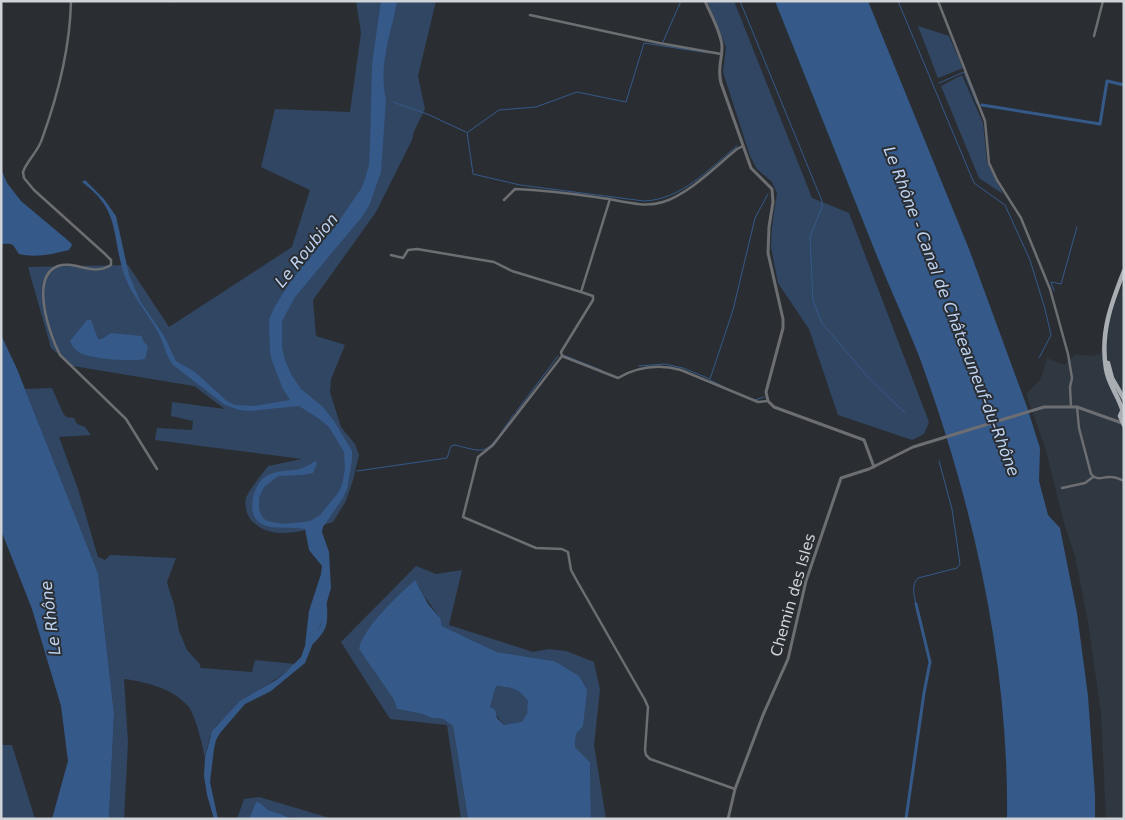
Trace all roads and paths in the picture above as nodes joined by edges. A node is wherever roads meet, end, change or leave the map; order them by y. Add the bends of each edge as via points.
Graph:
1 (71, 1) edge
2 (705, 1) edge
3 (938, 1) edge
4 (1103, 1) edge
5 (530, 15) dead end
6 (1094, 36) dead end
7 (721, 54) junction
8 (743, 146) junction
9 (610, 199) junction
10 (504, 200) dead end
11 (392, 255) dead end
12 (1124, 271) edge
13 (580, 292) junction
14 (1104, 344) junction
15 (561, 355) junction
16 (1124, 399) edge
17 (768, 401) junction
18 (1071, 406) junction
19 (1077, 406) junction
20 (1123, 408) edge
21 (1120, 415) junction
22 (1107, 418) junction
23 (1123, 424) edge
24 (874, 467) junction
25 (157, 469) dead end
26 (1093, 477) junction
27 (1124, 481) edge
28 (1062, 488) dead end
29 (735, 789) junction
30 (728, 819) edge

1 - 25 street via 62,77 42,139 22,172 34,190 111,260 111,265 105,269 57,267 48,276 42,294 53,342 60,355 126,419
2 - 7 street via 721,40
3 - 18 street via 985,121 990,163 1021,218 1050,289 1068,354 1072,378
4 - 6 street
5 - 7 street
7 - 8 street via 719,76
8 - 9 street via 695,183 662,202 641,204
8 - 17 street via 751,168 769,184 773,194 768,253 783,328 766,385
9 - 10 street via 515,190
9 - 13 street
11 - 13 street via 403,258 408,250 417,249 494,262 512,271
12 - 14 main road via 1108,315
13 - 15 street via 591,294 594,300
14 - 16 main road via 1112,378
14 - 20 main road via 1106,370
15 - 17 street via 618,378 644,368 671,367 758,402
15 - 29 street via 493,445 478,457 463,518 536,548 568,552 571,570 648,707 646,755
17 - 24 street via 774,407 858,436 864,440
18 - 19 street, Chemin des Isles
18 - 24 street, Chemin des Isles via 1044,407 914,447
19 - 22 street
19 - 26 street via 1079,428
20 - 21 main road
21 - 22 street
21 - 23 main road
22 - 23 street
24 - 29 street, Chemin des Isles via 846,475 837,486 806,581 788,659
26 - 27 street
26 - 28 street via 1085,483
29 - 30 street, Chemin des Isles

